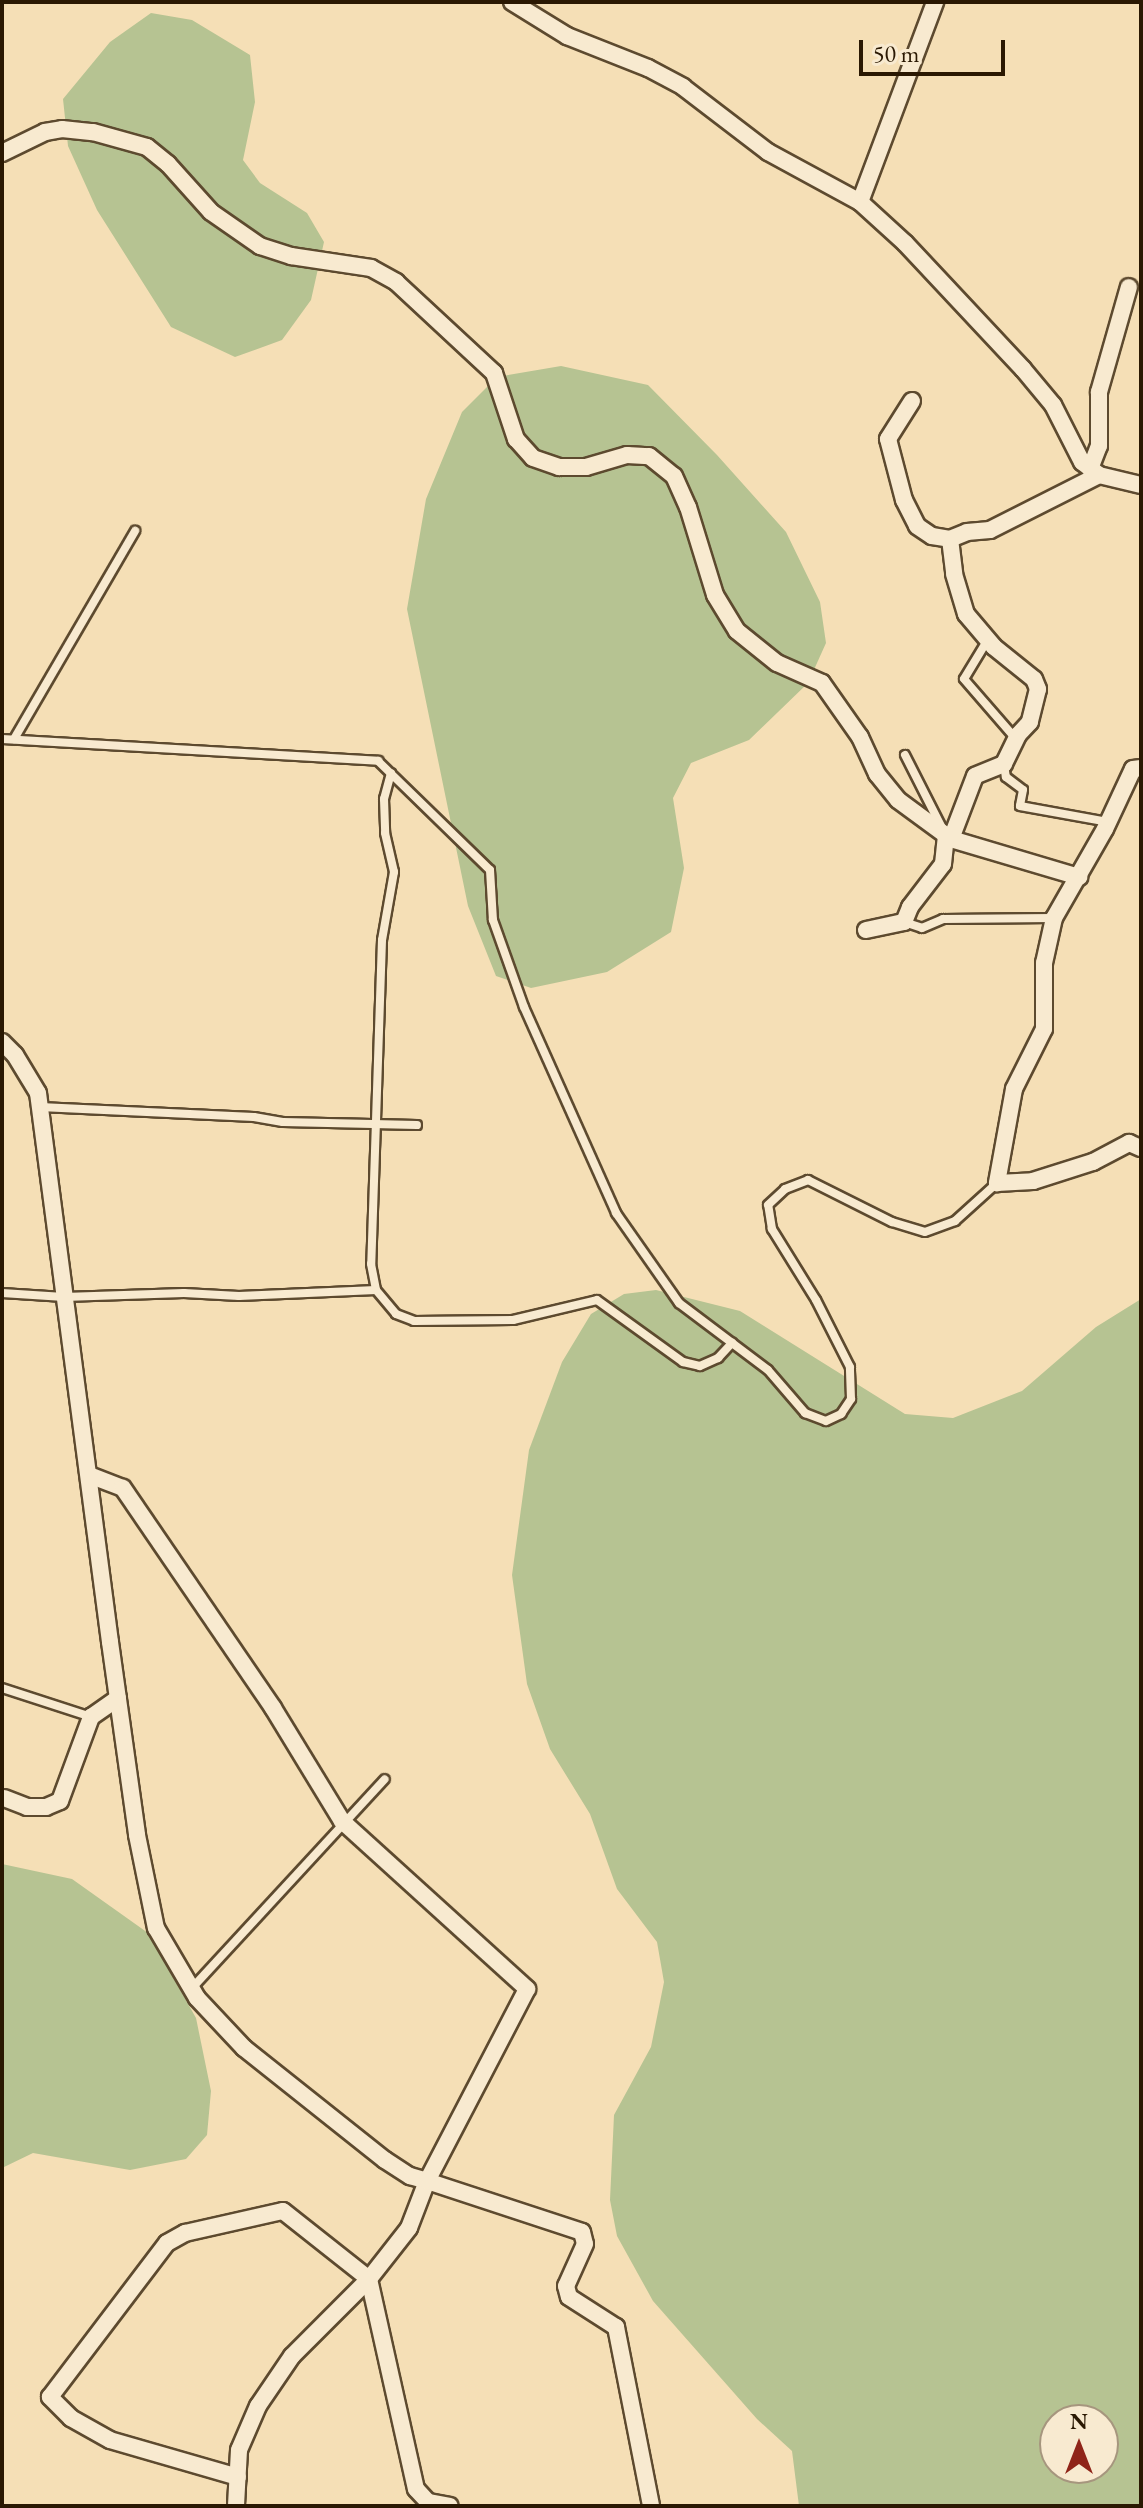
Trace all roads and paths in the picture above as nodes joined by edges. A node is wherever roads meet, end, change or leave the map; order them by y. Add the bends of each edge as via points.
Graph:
1 (512, 2) edge
2 (935, 2) edge
3 (2, 153) edge
4 (860, 202) junction
5 (1129, 287) dead end
6 (912, 401) dead end
7 (1094, 472) junction
8 (1141, 485) edge
9 (135, 531) dead end
10 (950, 539) junction
11 (988, 640) junction
12 (2, 739) edge
13 (14, 739) junction
14 (1016, 739) junction
15 (905, 755) dead end
16 (1004, 764) junction
17 (1141, 768) edge
18 (391, 773) junction
19 (1108, 822) junction
20 (949, 838) junction
21 (1079, 877) junction
22 (1054, 918) junction
23 (904, 922) junction
24 (866, 930) dead end
25 (2, 1042) edge
26 (39, 1107) junction
27 (376, 1122) junction
28 (417, 1125) dead end
29 (1137, 1142) edge
30 (997, 1183) junction
31 (376, 1290) junction
32 (2, 1293) edge
33 (64, 1297) junction
34 (732, 1343) junction
35 (89, 1475) junction
36 (2, 1688) edge
37 (118, 1698) junction
38 (91, 1717) junction
39 (385, 1779) dead end
40 (4, 1798) edge
41 (342, 1821) junction
42 (191, 1988) junction
43 (427, 2181) junction
44 (369, 2279) junction
45 (238, 2477) junction
46 (236, 2506) edge
47 (450, 2506) edge
48 (651, 2506) edge

1 - 4 street via 567,36 683,87 768,152
2 - 4 street
3 - 20 street via 62,129 147,147 211,212 260,246 371,268 396,282 494,373 516,439 533,458 559,467 586,467 627,455 649,456 674,476 715,595 737,631 777,663 822,683 891,791
4 - 7 street via 1023,369 1053,405 1082,462
5 - 7 street via 1099,392
6 - 10 street via 888,439 904,500 917,526
7 - 8 street
7 - 10 street via 990,530
9 - 13 lane
10 - 11 street via 966,614
11 - 14 lane via 964,679
11 - 14 street via 1034,679 1038,689 1030,722
12 - 13 lane
13 - 18 lane via 378,761
14 - 16 street
15 - 20 lane
16 - 19 lane via 1006,777 1023,790 1020,806
16 - 20 street via 975,776
17 - 19 street via 1133,769
18 - 27 lane via 384,799 385,833 394,872 382,940
18 - 34 lane via 490,870 493,920 524,1007 616,1213 679,1303
19 - 21 street
20 - 21 street
20 - 23 street via 943,864
21 - 22 street
22 - 23 lane via 943,919 922,928
22 - 30 street via 1044,963 1044,1029 1014,1089
23 - 24 street
25 - 26 street via 38,1093
26 - 27 lane via 283,1122
26 - 33 street
27 - 28 lane
27 - 31 lane via 371,1264
29 - 30 street via 1033,1181
30 - 34 lane via 955,1221 925,1232 892,1222 808,1180 785,1189 768,1205 772,1229 850,1367 851,1399 841,1414 826,1421 805,1413 768,1370
31 - 33 lane
31 - 34 lane via 396,1314 414,1321 513,1320 597,1300 683,1362 700,1366 718,1358
32 - 33 lane
33 - 35 street
35 - 37 street
35 - 41 street via 123,1488 273,1708
36 - 38 lane
37 - 38 street
37 - 42 street via 156,1928
38 - 40 street via 60,1801 27,1807
39 - 41 lane
41 - 42 lane
41 - 43 street via 527,1989
42 - 43 street via 244,2048 385,2160
43 - 44 street via 409,2228
43 - 48 street via 582,2232 585,2244 566,2286 569,2297 616,2327
44 - 45 street via 292,2356 258,2406 239,2450
44 - 45 street via 283,2211 185,2233 167,2243 50,2397 71,2418 110,2440
44 - 47 street via 416,2489 428,2502
45 - 46 street

